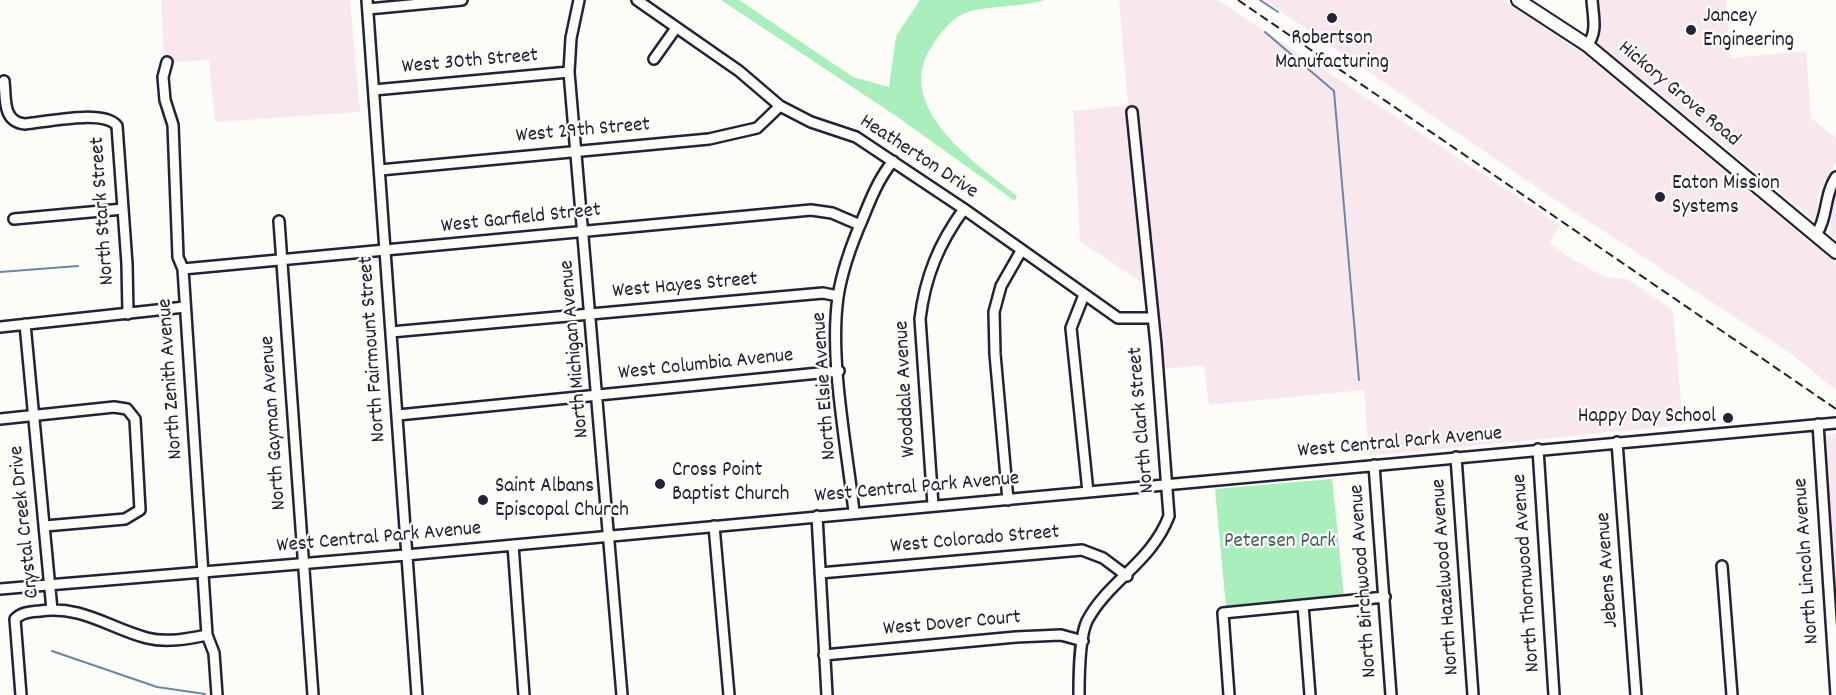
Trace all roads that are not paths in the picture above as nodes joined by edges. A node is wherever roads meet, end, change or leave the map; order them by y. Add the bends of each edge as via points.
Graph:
1 (462, 0) edge
2 (579, 0) edge
3 (637, 0) edge
4 (1518, 0) edge
5 (1592, 0) edge
6 (368, 4) edge
7 (676, 28) junction
8 (1587, 45) junction
9 (654, 60) dead end
10 (167, 62) dead end
11 (569, 72) junction
12 (4, 81) dead end
13 (374, 90) junction
14 (780, 106) junction
15 (1132, 112) dead end
16 (576, 151) junction
17 (892, 161) junction
18 (380, 170) junction
19 (1836, 177) edge
20 (964, 208) junction
21 (123, 209) junction
22 (14, 219) dead end
23 (279, 221) dead end
24 (860, 225) junction
25 (583, 231) junction
26 (1816, 235) junction
27 (1021, 250) junction
28 (386, 251) junction
29 (1836, 252) edge
30 (282, 261) junction
31 (183, 269) junction
32 (1084, 295) junction
33 (838, 296) junction
34 (185, 307) junction
35 (591, 313) junction
36 (128, 314) junction
37 (1151, 318) junction
38 (24, 324) junction
39 (0, 327) edge
40 (390, 332) junction
41 (838, 372) junction
42 (598, 395) junction
43 (398, 415) junction
44 (34, 416) junction
45 (0, 419) edge
46 (1836, 423) edge
47 (1818, 424) junction
48 (1617, 442) junction
49 (1538, 449) junction
50 (1456, 457) junction
51 (1374, 465) junction
52 (1168, 484) junction
53 (1088, 492) junction
54 (1008, 500) junction
55 (933, 505) junction
56 (854, 512) junction
57 (817, 516) junction
58 (45, 526) junction
59 (714, 526) junction
60 (610, 536) junction
61 (513, 545) junction
62 (406, 555) junction
63 (303, 564) junction
64 (1722, 566) dead end
65 (203, 572) junction
66 (820, 573) junction
67 (1127, 576) junction
68 (51, 585) junction
69 (0, 589) edge
70 (1385, 597) junction
71 (1304, 605) junction
72 (52, 610) junction
73 (207, 635) junction
74 (1083, 641) junction
75 (824, 655) junction
76 (21, 695) edge
77 (217, 695) edge
78 (312, 695) edge
79 (417, 695) edge
80 (524, 695) edge
81 (622, 695) edge
82 (729, 695) edge
83 (827, 695) edge
84 (1079, 695) edge
85 (1229, 695) edge
86 (1310, 695) edge
87 (1392, 695) edge
88 (1473, 695) edge
89 (1554, 695) edge
90 (1636, 695) edge
91 (1732, 695) edge
92 (1836, 695) edge

1 - 6 street
2 - 11 street, North Michigan Avenue
3 - 7 street, Heatherton Drive
4 - 8 main road, Hickory Grove Road
5 - 8 street via 1594,32
6 - 13 street, North Fairmount Street
7 - 9 street
7 - 14 street, Heatherton Drive via 740,71
8 - 26 main road, Hickory Grove Road
10 - 31 street, North Zenith Avenue via 163,77 173,125 178,256
11 - 13 street, West 30th Street
11 - 16 street, North Michigan Avenue
12 - 21 street, North Stark Street via 10,118 25,124 100,117 112,120 117,126
13 - 18 street, North Fairmount Street
14 - 16 street, West 29th Street via 757,128 738,134
14 - 17 street, Heatherton Drive via 811,122 856,137
15 - 37 street, North Clark Street
16 - 18 street, West 29th Street
16 - 25 street, North Michigan Avenue
17 - 20 street, Heatherton Drive
17 - 24 street, North Elsie Avenue
18 - 28 street, North Fairmount Street
19 - 26 street via 1828,188 1823,225
20 - 27 street, Heatherton Drive
20 - 55 street, Wooddale Avenue via 931,264 920,319
21 - 22 street
21 - 36 street, North Stark Street
23 - 30 street, North Gayman Avenue
24 - 25 street, West Garfield Street via 811,210
24 - 33 street, North Elsie Avenue
25 - 28 street, West Garfield Street
25 - 35 street, North Michigan Avenue
26 - 29 main road, Hickory Grove Road
27 - 32 street, Heatherton Drive
27 - 54 street via 1001,286 994,312
28 - 30 street, West Garfield Street
28 - 40 street, North Fairmount Street
30 - 31 street, West Garfield Street
30 - 63 street, North Gayman Avenue
31 - 34 street, North Zenith Avenue
32 - 37 street, Heatherton Drive via 1118,318
32 - 53 street via 1071,328
33 - 35 street, West Hayes Street via 824,293
33 - 41 street, North Elsie Avenue
34 - 36 street
34 - 65 street, North Zenith Avenue
35 - 40 street, West Hayes Street
35 - 42 street, North Michigan Avenue
36 - 38 street
37 - 52 street, North Clark Street
38 - 39 street
38 - 44 street, Crystal Creek Drive
40 - 43 street, North Fairmount Street
41 - 42 street, West Columbia Avenue
41 - 56 street, North Elsie Avenue
42 - 43 street, West Columbia Avenue
42 - 60 street, North Michigan Avenue
43 - 62 street, North Fairmount Street
44 - 45 street
44 - 58 street, Crystal Creek Drive
44 - 58 street via 122,408 135,419 142,507 137,513 126,519
46 - 47 street, West Central Park Avenue
47 - 48 street, West Central Park Avenue
47 - 92 street, North Lincoln Avenue
48 - 49 street, West Central Park Avenue
48 - 90 street, Jebens Avenue
49 - 50 street, West Central Park Avenue
49 - 89 street, North Thornwood Avenue
50 - 51 street, West Central Park Avenue
50 - 88 street, North Hazelwood Avenue
51 - 52 street, West Central Park Avenue
51 - 70 street, North Birchwood Avenue
52 - 53 street, West Central Park Avenue
52 - 67 street, North Clark Street via 1169,516 1161,536
53 - 54 street, West Central Park Avenue
54 - 55 street, West Central Park Avenue
55 - 56 street, West Central Park Avenue
56 - 57 street, West Central Park Avenue
57 - 59 street, West Central Park Avenue
57 - 66 street
58 - 68 street, Crystal Creek Drive
59 - 60 street, West Central Park Avenue
59 - 82 street
60 - 61 street, West Central Park Avenue
60 - 81 street, North Michigan Avenue
61 - 62 street, West Central Park Avenue
61 - 80 street
62 - 63 street, West Central Park Avenue
62 - 79 street, North Fairmount Street
63 - 65 street, West Central Park Avenue
63 - 78 street, North Gayman Avenue
64 - 91 street
65 - 68 street, West Central Park Avenue
65 - 73 street, North Zenith Avenue
66 - 67 street, West Colorado Street via 1082,550 1103,558
66 - 75 street
67 - 74 street, North Clark Street via 1092,614
68 - 69 street, West Central Park Avenue
68 - 72 street, Crystal Creek Drive
70 - 71 street
70 - 87 street, North Birchwood Avenue
71 - 85 street via 1223,613
71 - 86 street
72 - 73 street via 88,614 148,639
72 - 76 street via 20,614 15,619
73 - 77 street, North Zenith Avenue via 214,653
74 - 75 street, West Dover Court via 1060,636 1016,637
74 - 84 street, North Clark Street
75 - 83 street

